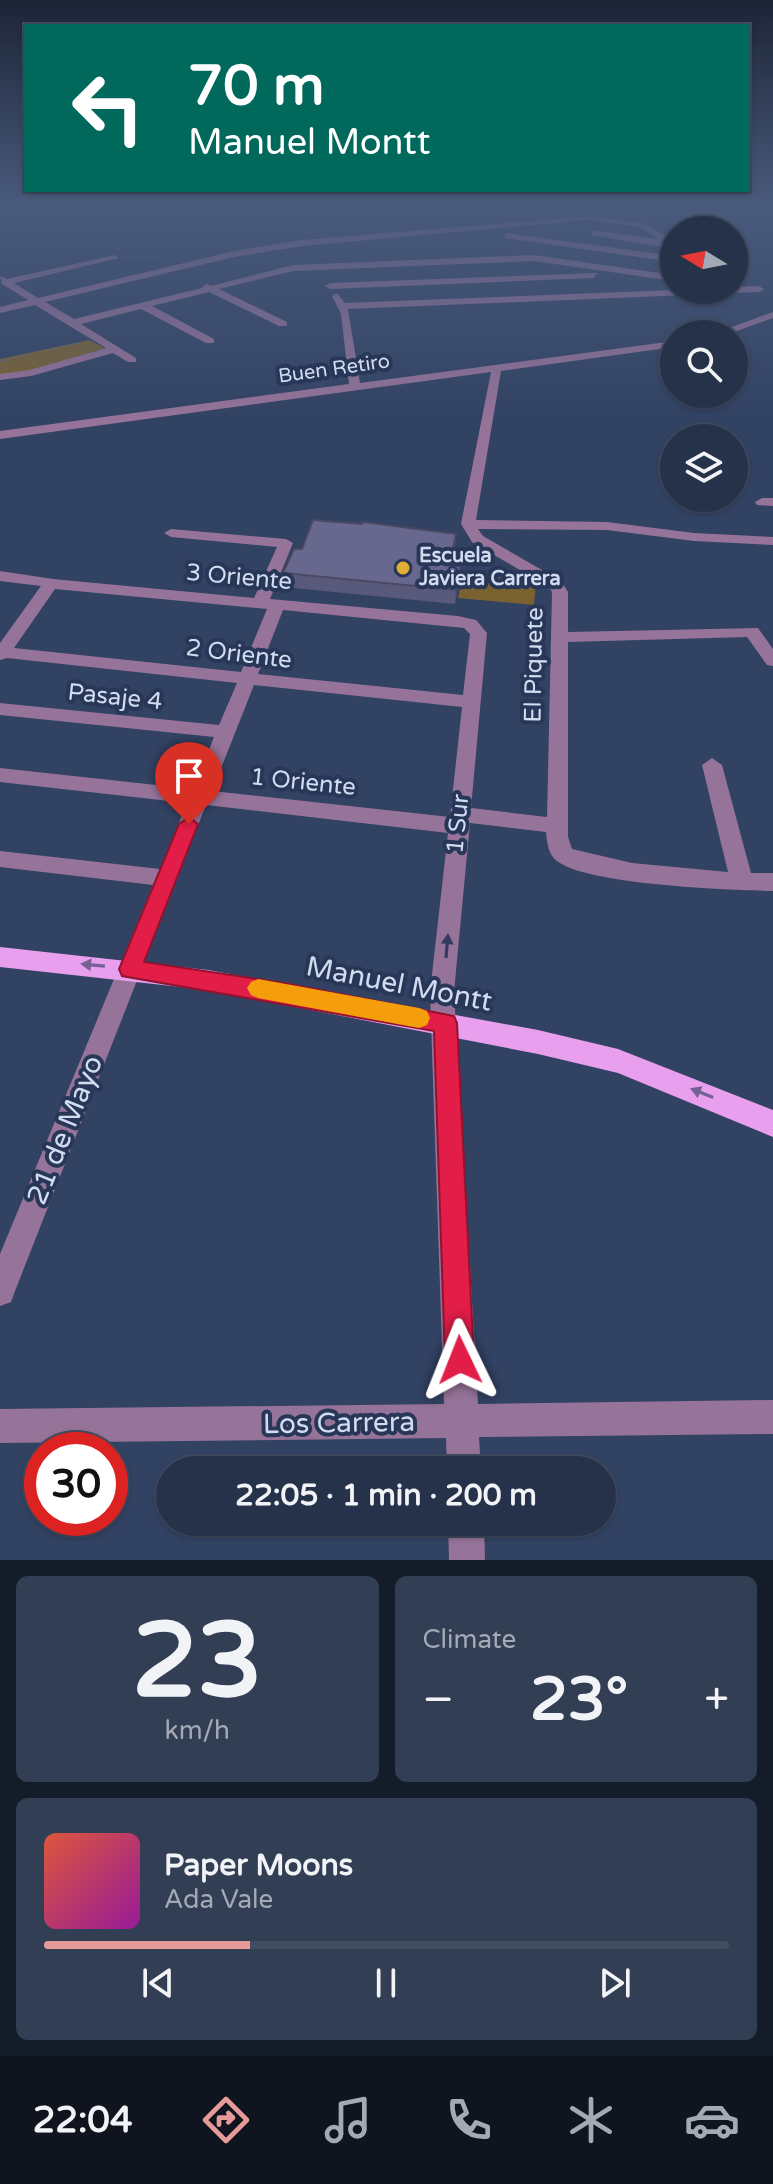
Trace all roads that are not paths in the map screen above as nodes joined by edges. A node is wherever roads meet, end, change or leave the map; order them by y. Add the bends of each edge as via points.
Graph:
1 (24, 276) edge
2 (142, 276) edge
3 (256, 276) edge
4 (323, 276) edge
5 (463, 276) edge
6 (582, 276) edge
7 (509, 279) junction
8 (3, 280) edge
9 (465, 280) junction
10 (196, 282) dead end
11 (330, 286) junction
12 (208, 288) junction
13 (748, 288) edge
14 (759, 289) dead end
15 (660, 292) edge
16 (522, 299) junction
17 (36, 301) junction
18 (142, 305) junction
19 (343, 306) junction
20 (0, 310) edge
21 (773, 315) edge
22 (72, 323) junction
23 (283, 324) dead end
24 (748, 324) edge
25 (210, 341) dead end
26 (660, 346) edge
27 (115, 349) junction
28 (132, 360) dead end
29 (494, 368) junction
30 (0, 377) edge
31 (355, 387) junction
32 (0, 435) edge
33 (468, 524) junction
34 (171, 533) dead end
35 (773, 541) edge
36 (0, 576) edge
37 (51, 584) junction
38 (268, 604) junction
39 (474, 627) joint
40 (561, 637) junction
41 (3, 647) edge
42 (773, 661) edge
43 (247, 680) junction
44 (471, 702) junction
45 (0, 709) edge
46 (226, 732) junction
47 (712, 765) dead end
48 (0, 775) edge
49 (200, 797) junction
50 (458, 820) junction
51 (557, 826) junction
52 (0, 859) edge
53 (167, 878) junction
54 (742, 882) junction
55 (773, 882) edge
56 (0, 957) edge
57 (130, 969) junction
58 (446, 1023) junction
59 (773, 1124) edge
60 (0, 1291) edge
61 (773, 1417) edge
62 (462, 1421) junction
63 (0, 1426) edge
64 (463, 1456) edge
65 (466, 1536) edge
66 (467, 1560) edge

1 - 8 street
2 - 17 street
3 - 12 street
4 - 11 street
5 - 9 street
6 - 7 street
7 - 9 street
7 - 16 street
8 - 17 street
9 - 11 street
10 - 12 street
11 - 19 street
12 - 18 street
12 - 23 street
13 - 14 street
15 - 16 street
16 - 19 street
17 - 20 street
17 - 22 street
18 - 22 street
18 - 25 street
19 - 31 street
21 - 24 street
22 - 27 street
26 - 29 street, Buen Retiro
27 - 28 street
27 - 30 street
29 - 31 street, Buen Retiro
29 - 33 street
31 - 32 street, Buen Retiro
33 - 35 street via 607,526
33 - 40 street, El Piquete via 477,539 558,587
34 - 38 street, 21 de Mayo via 286,543
36 - 37 street, 3 Oriente
37 - 38 street, 3 Oriente
37 - 41 street
38 - 39 street, 3 Oriente via 458,621
38 - 43 street, 21 de Mayo
39 - 44 street, 1 Sur via 480,636
40 - 42 street via 752,632
40 - 51 street, El Piquete
41 - 43 street, 2 Oriente
43 - 44 street, 2 Oriente
43 - 46 street, 21 de Mayo
44 - 50 street, 1 Sur
45 - 46 street, Pasaje 4
46 - 49 street, 21 de Mayo
47 - 54 street
48 - 49 street, 1 Oriente
49 - 50 street, 1 Oriente
49 - 53 street, 21 de Mayo
50 - 51 street, 1 Oriente
58 -> 50 street, 1 Sur via 442,992
51 - 54 street, El Piquete via 564,855 582,862
52 - 53 street
53 - 57 street, 21 de Mayo
54 - 55 street
57 -> 56 main road, Manuel Montt
57 - 58 main road, Manuel Montt
57 - 60 street, 21 de Mayo
59 -> 58 main road, Manuel Montt via 618,1061
58 - 62 street, 1 Sur
61 - 62 street, Los Carrera
62 - 63 street, Los Carrera
62 - 64 street, 1 Sur
65 - 66 street

